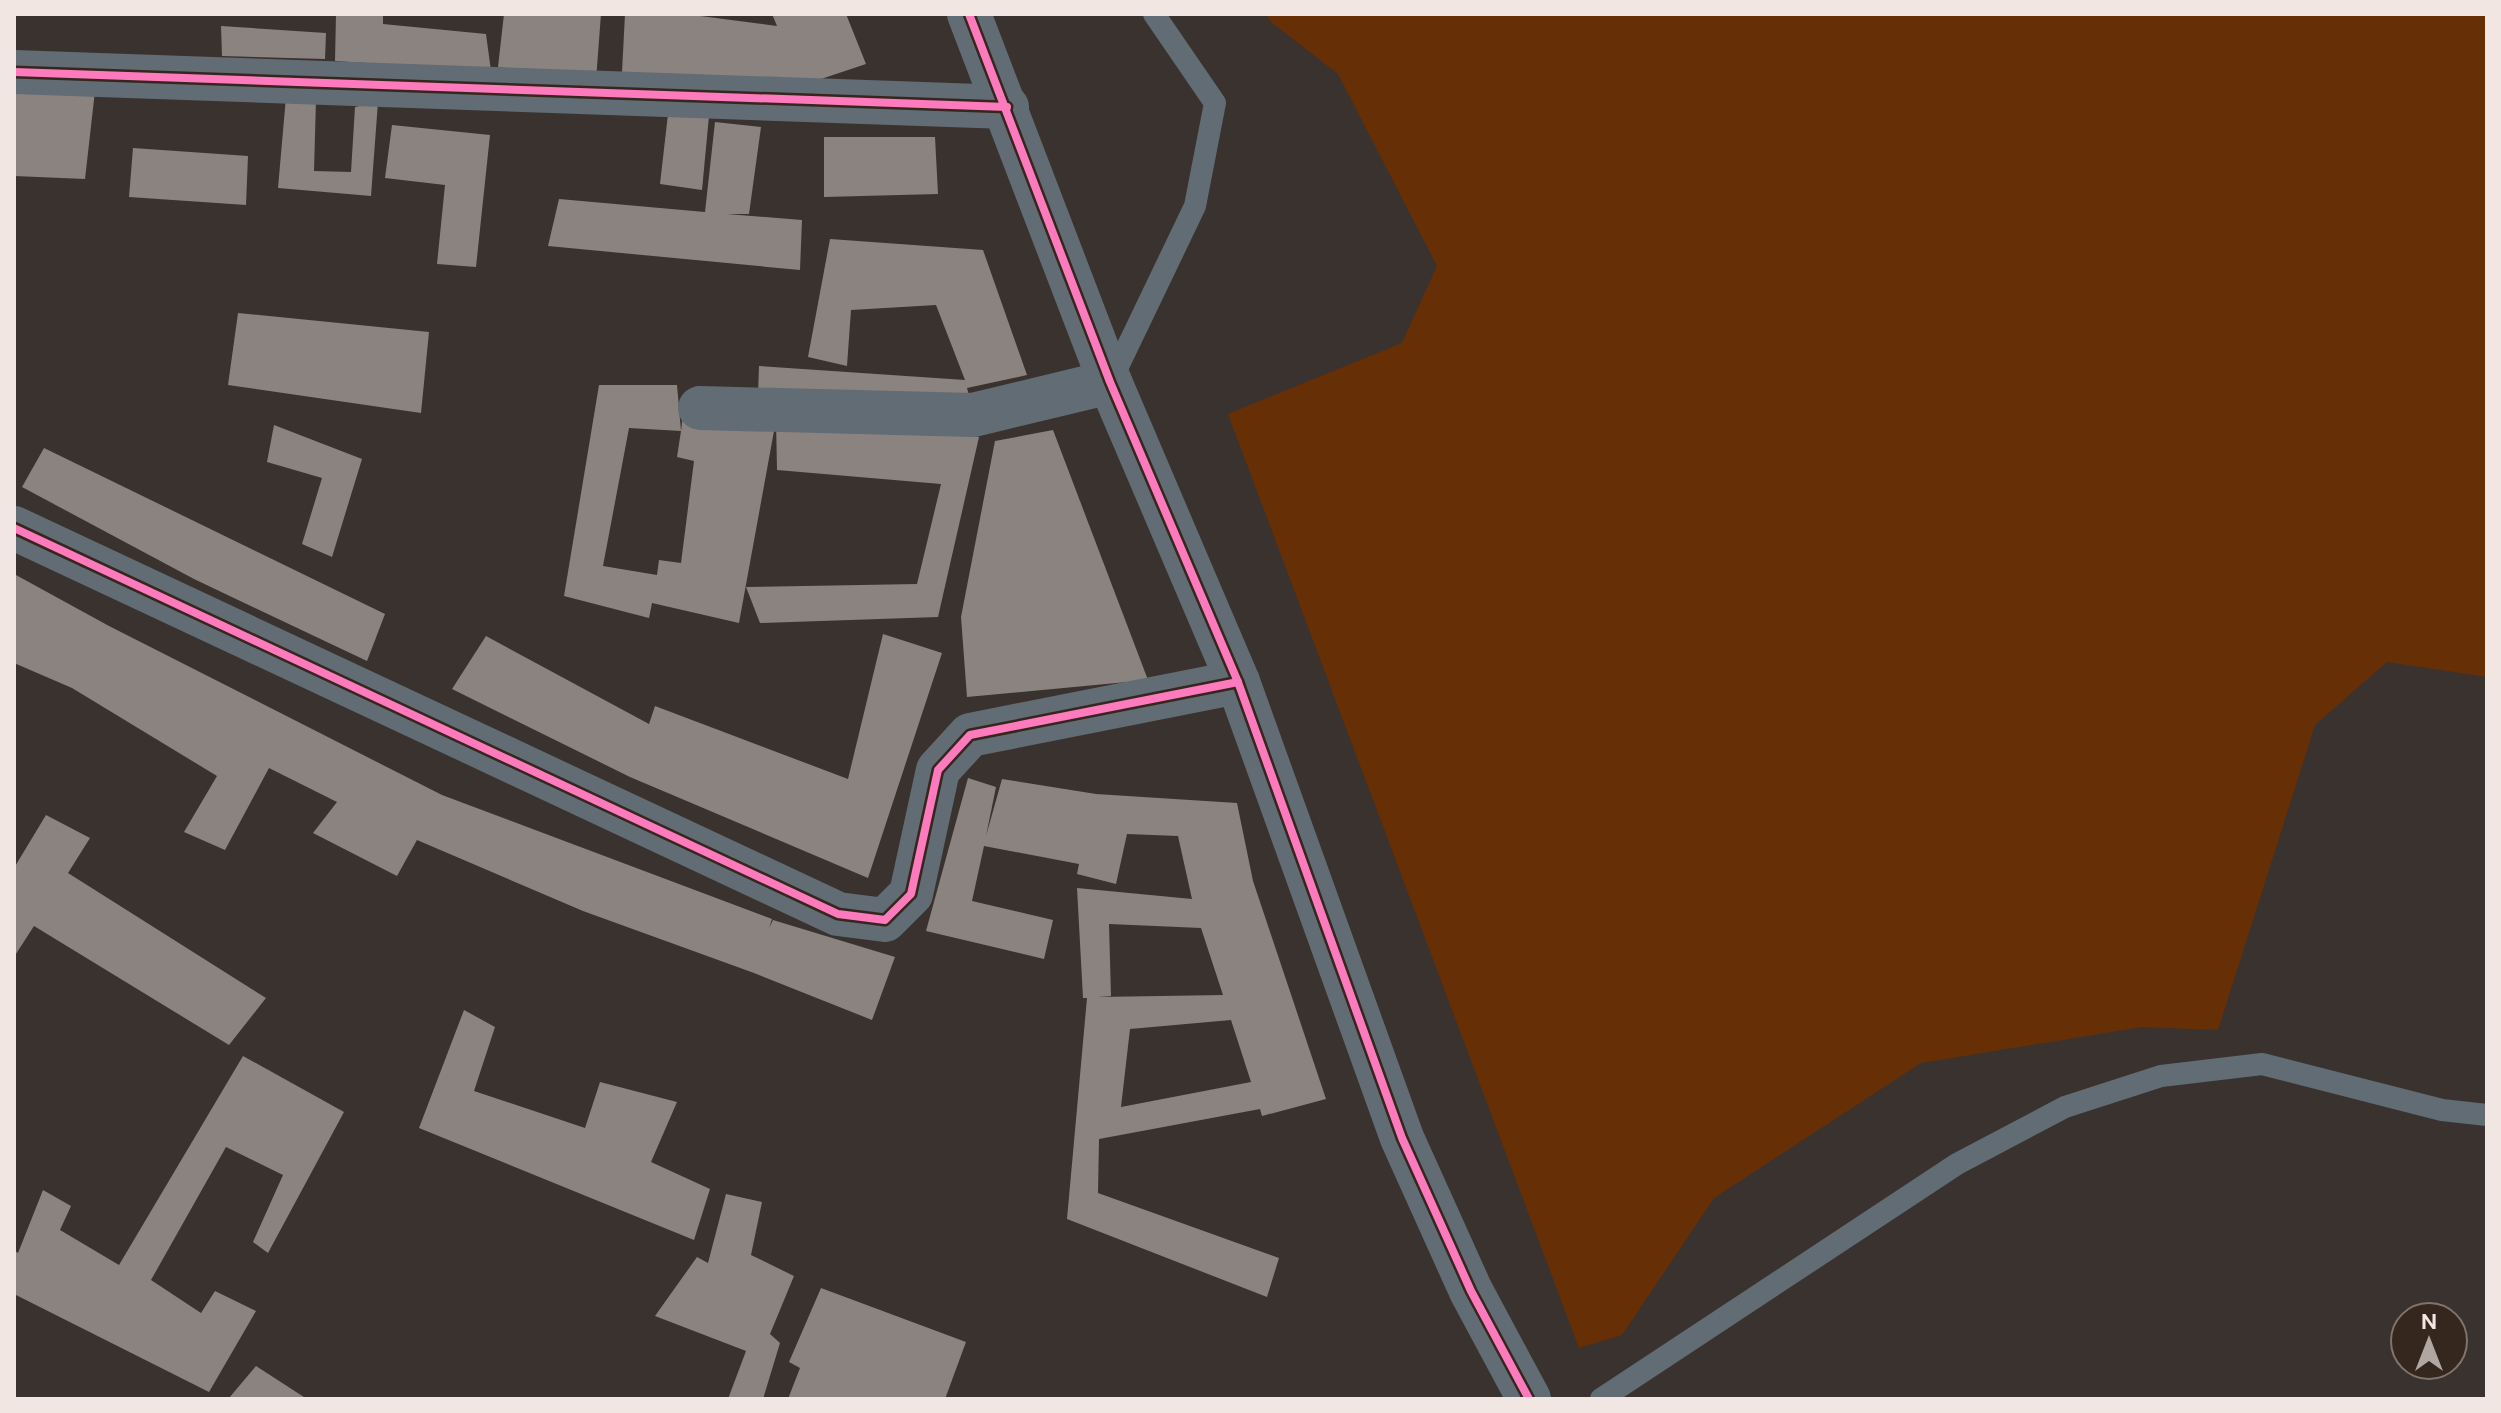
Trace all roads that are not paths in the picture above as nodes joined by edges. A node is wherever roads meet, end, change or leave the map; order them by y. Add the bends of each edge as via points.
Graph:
1 (969, 14) edge
2 (1154, 14) edge
3 (14, 72) edge
4 (1007, 107) junction
5 (1110, 382) junction
6 (700, 408) dead end
7 (15, 532) edge
8 (1238, 682) junction
9 (2487, 1115) edge
10 (1529, 1399) edge
11 (1601, 1399) edge

1 - 4 street
2 - 5 lane via 1215,103 1195,206
3 - 4 street
4 - 5 street
5 - 6 street via 973,415
5 - 8 street
7 - 8 street via 838,914 885,920 911,894 938,770 970,735
8 - 10 street via 1402,1138 1471,1291
9 - 11 lane via 2442,1110 2262,1064 2161,1076 2065,1107 1957,1164

